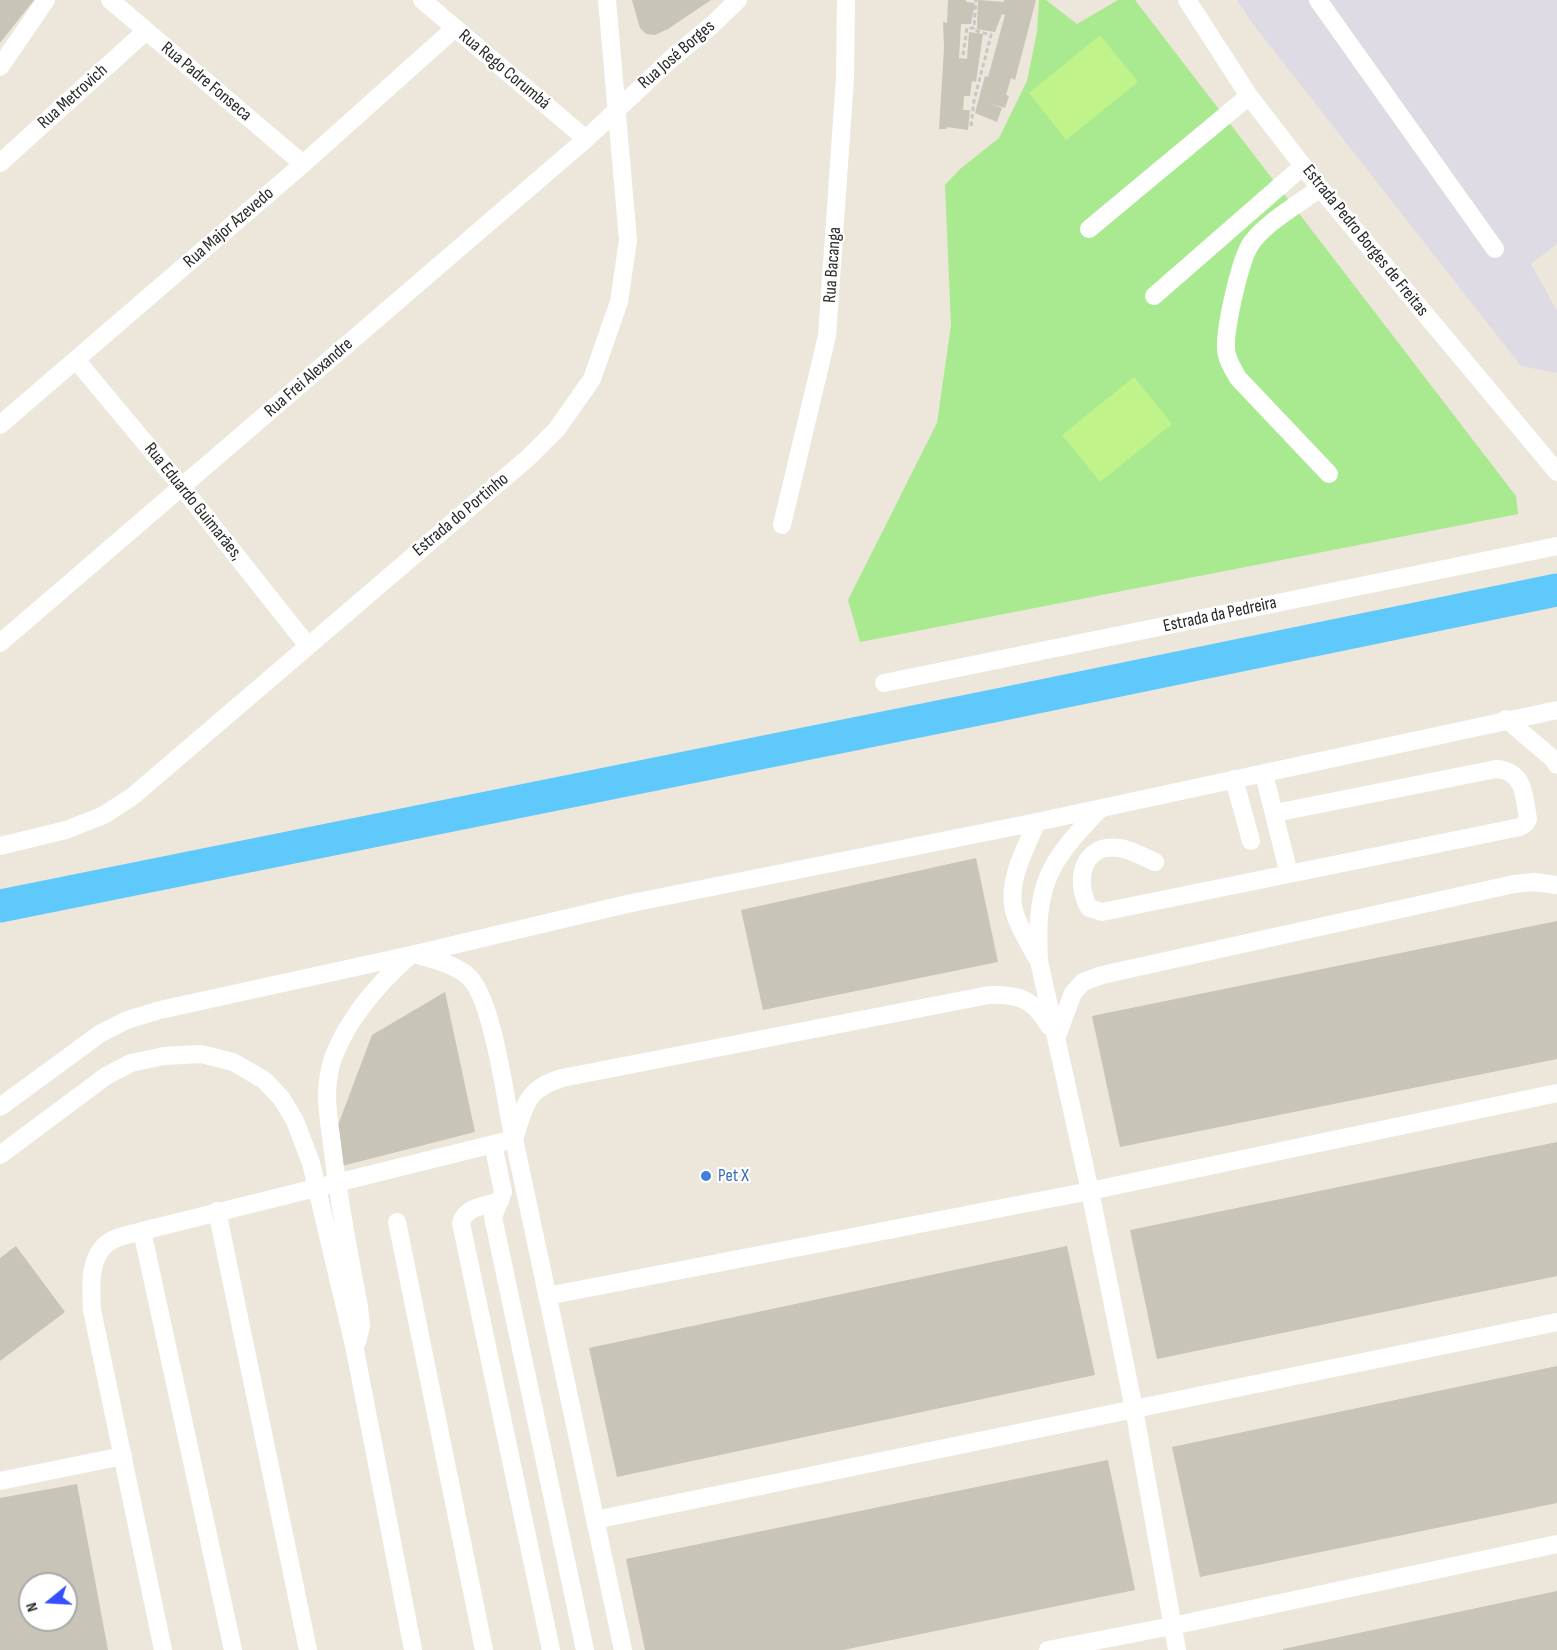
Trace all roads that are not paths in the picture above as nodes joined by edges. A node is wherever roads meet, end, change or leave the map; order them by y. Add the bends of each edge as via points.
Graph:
1 (46, 0) edge
2 (110, 0) edge
3 (422, 0) edge
4 (607, 0) edge
5 (738, 0) edge
6 (846, 0) edge
7 (1187, 0) edge
8 (1318, 0) edge
9 (455, 28) junction
10 (146, 31) junction
11 (0, 67) edge
12 (1249, 96) junction
13 (616, 110) junction
14 (586, 140) junction
15 (0, 163) edge
16 (303, 164) junction
17 (1303, 166) junction
18 (1320, 188) junction
19 (1089, 229) dead end
20 (1495, 249) dead end
21 (1154, 296) dead end
22 (76, 360) junction
23 (0, 425) edge
24 (1557, 472) edge
25 (1329, 474) dead end
26 (182, 487) junction
27 (782, 525) dead end
28 (1557, 546) edge
29 (0, 643) edge
30 (308, 646) junction
31 (884, 683) dead end
32 (1557, 710) edge
33 (1506, 719) junction
34 (1557, 765) edge
35 (1264, 774) junction
36 (1234, 779) junction
37 (1101, 808) junction
38 (1275, 813) junction
39 (1037, 822) junction
40 (1251, 842) dead end
41 (0, 846) edge
42 (1155, 862) dead end
43 (1289, 873) junction
44 (1557, 885) edge
45 (413, 954) junction
46 (1039, 961) junction
47 (1056, 1038) junction
48 (1557, 1093) edge
49 (0, 1107) edge
50 (514, 1139) junction
51 (493, 1144) junction
52 (0, 1155) edge
53 (336, 1183) junction
54 (316, 1188) junction
55 (1090, 1191) junction
56 (500, 1202) junction
57 (217, 1211) junction
58 (397, 1222) dead end
59 (142, 1231) junction
60 (547, 1296) junction
61 (1557, 1322) edge
62 (355, 1350) junction
63 (1134, 1409) junction
64 (123, 1456) junction
65 (0, 1481) edge
66 (595, 1520) junction
67 (1557, 1544) edge
68 (1172, 1626) junction
69 (163, 1650) edge
70 (233, 1650) edge
71 (308, 1650) edge
72 (413, 1650) edge
73 (484, 1650) edge
74 (551, 1650) edge
75 (585, 1650) edge
76 (623, 1650) edge
77 (1048, 1650) edge
78 (1177, 1650) edge

1 - 11 street
2 - 10 street, Rua Padre Fonseca
3 - 9 street, Rua Rego Corumbá
4 - 13 street, Estrada do Portinho
5 - 13 street, Rua José Borges
6 - 27 street, Rua Bacanga via 845,78 827,336
7 - 12 street, Estrada Pedro Borges de Freitas
8 - 20 street
9 - 14 street, Rua Rego Corumbá
9 - 16 street, Rua Major Azevedo
10 - 15 street, Rua Metrovich
10 - 16 street, Rua Padre Fonseca
12 - 17 street, Estrada Pedro Borges de Freitas
12 - 19 street
13 - 14 street, Rua Frei Alexandre
13 - 30 street, Estrada do Portinho via 628,240 619,302 592,379 557,429 529,457
14 - 26 street, Rua Frei Alexandre
16 - 22 street, Rua Major Azevedo
17 - 18 street, Estrada Pedro Borges de Freitas
17 - 21 street
18 - 24 street, Estrada Pedro Borges de Freitas
18 - 25 street via 1250,244 1242,261 1226,350 1238,378
22 - 23 street, Rua Major Azevedo
22 - 26 street, Rua Eduardo Guimarães,
26 - 29 street, Rua Frei Alexandre
26 - 30 street, Rua Eduardo Guimarães,
28 - 31 street, Estrada da Pedreira
30 - 41 street, Estrada do Portinho via 133,796 104,815 66,830
32 - 33 street
33 - 34 street
33 - 35 street
35 - 36 street
35 - 38 street
36 - 37 street
36 - 40 street
37 - 39 street
37 - 46 street via 1070,840 1051,868 1041,898
38 - 43 street
38 - 43 street via 1496,769 1513,773 1522,786 1528,819 1520,826
39 - 45 street via 627,904
39 - 46 street via 1012,888 1020,926
42 - 43 street via 1122,848 1103,849 1094,854 1080,878 1089,908 1102,912
44 - 47 street via 1514,884 1102,975 1083,982 1073,993
45 - 49 street via 127,1020 101,1033
45 - 50 street via 454,967 470,979 482,997
45 - 53 street via 372,993 333,1058 327,1104
46 - 47 street
47 - 50 street via 1040,1010 1027,1000 1009,994 989,995 556,1080 536,1090 528,1100
47 - 55 street
48 - 55 street
50 - 51 street
50 - 60 street
51 - 53 street
51 - 56 street via 503,1192
52 - 54 street via 75,1097 131,1063 201,1054 233,1062 264,1080 282,1099 295,1121
53 - 54 street
53 - 62 street via 359,1307 361,1326
54 - 57 street
54 - 62 street
55 - 60 street
55 - 63 street
56 - 74 street via 469,1210 460,1223
56 - 75 street via 493,1217
57 - 59 street
57 - 71 street
58 - 73 street
59 - 64 street via 109,1242 97,1256 90,1281 92,1310
59 - 70 street
60 - 66 street
61 - 63 street
62 - 72 street
63 - 66 street
63 - 68 street
64 - 65 street
64 - 69 street
66 - 76 street
67 - 68 street
68 - 77 street
68 - 78 street

